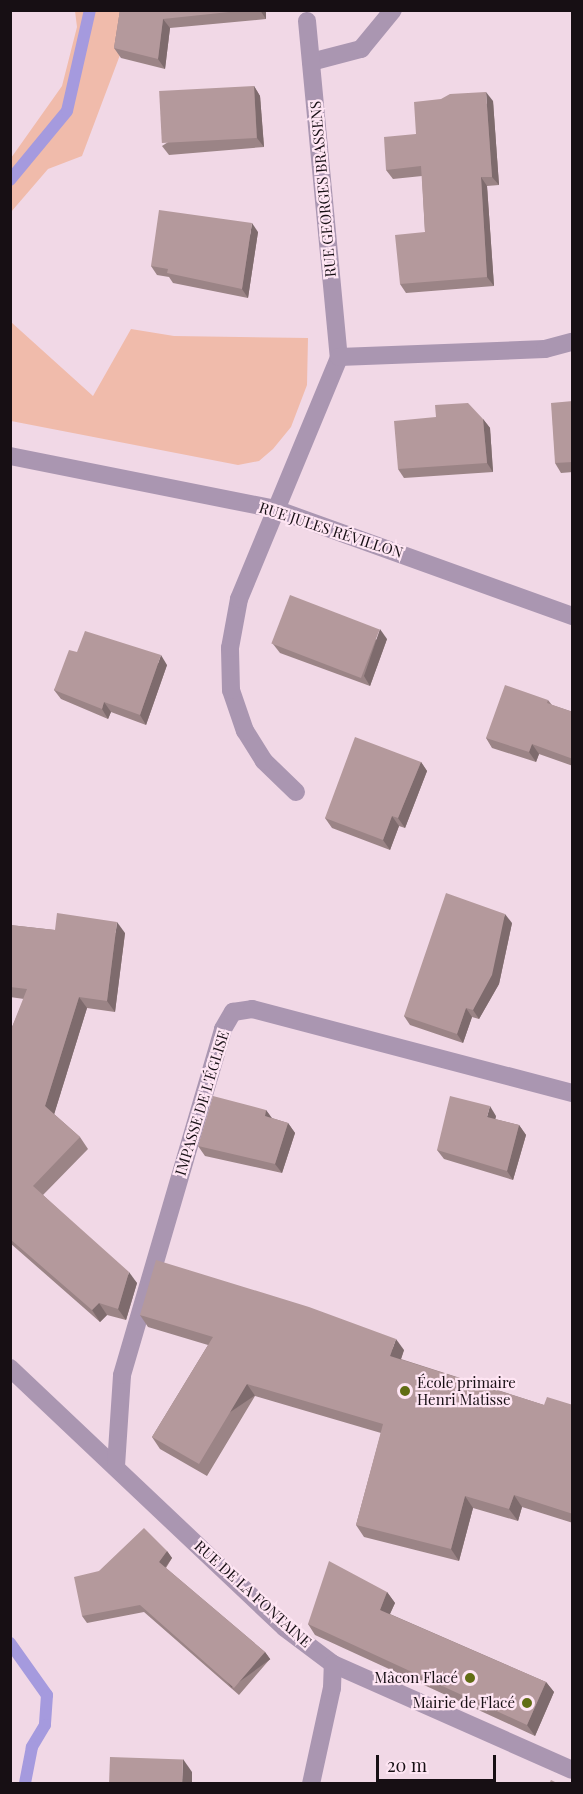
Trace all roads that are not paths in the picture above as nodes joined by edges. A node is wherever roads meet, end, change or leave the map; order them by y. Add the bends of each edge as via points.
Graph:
1 (393, 10) edge
2 (308, 21) dead end
3 (311, 62) junction
4 (573, 342) edge
5 (339, 357) junction
6 (10, 456) edge
7 (275, 509) junction
8 (573, 616) edge
9 (296, 792) dead end
10 (573, 1093) edge
11 (10, 1368) edge
12 (116, 1466) junction
13 (333, 1664) junction
14 (573, 1770) edge
15 (311, 1784) edge

1 - 3 street via 361,49
2 - 3 street, RUE GEORGES BRASSENS
3 - 5 street, RUE GEORGES BRASSENS
4 - 5 street via 545,349
5 - 7 street, RUE GEORGES BRASSENS
6 - 7 street, RUE JULES RÉVILLON
7 - 8 street, RUE JULES RÉVILLON
7 - 9 street, RUE GEORGES BRASSENS via 239,599 230,648 231,690 245,731 264,761
10 - 12 street, IMPASSE DE L'ÉGLISE via 252,1009 233,1012 223,1029 122,1375
11 - 12 street, RUE DE LA FONTAINE
12 - 13 street, RUE DE LA FONTAINE via 285,1628
13 - 14 street, RUE DE LA FONTAINE
13 - 15 street via 332,1688

